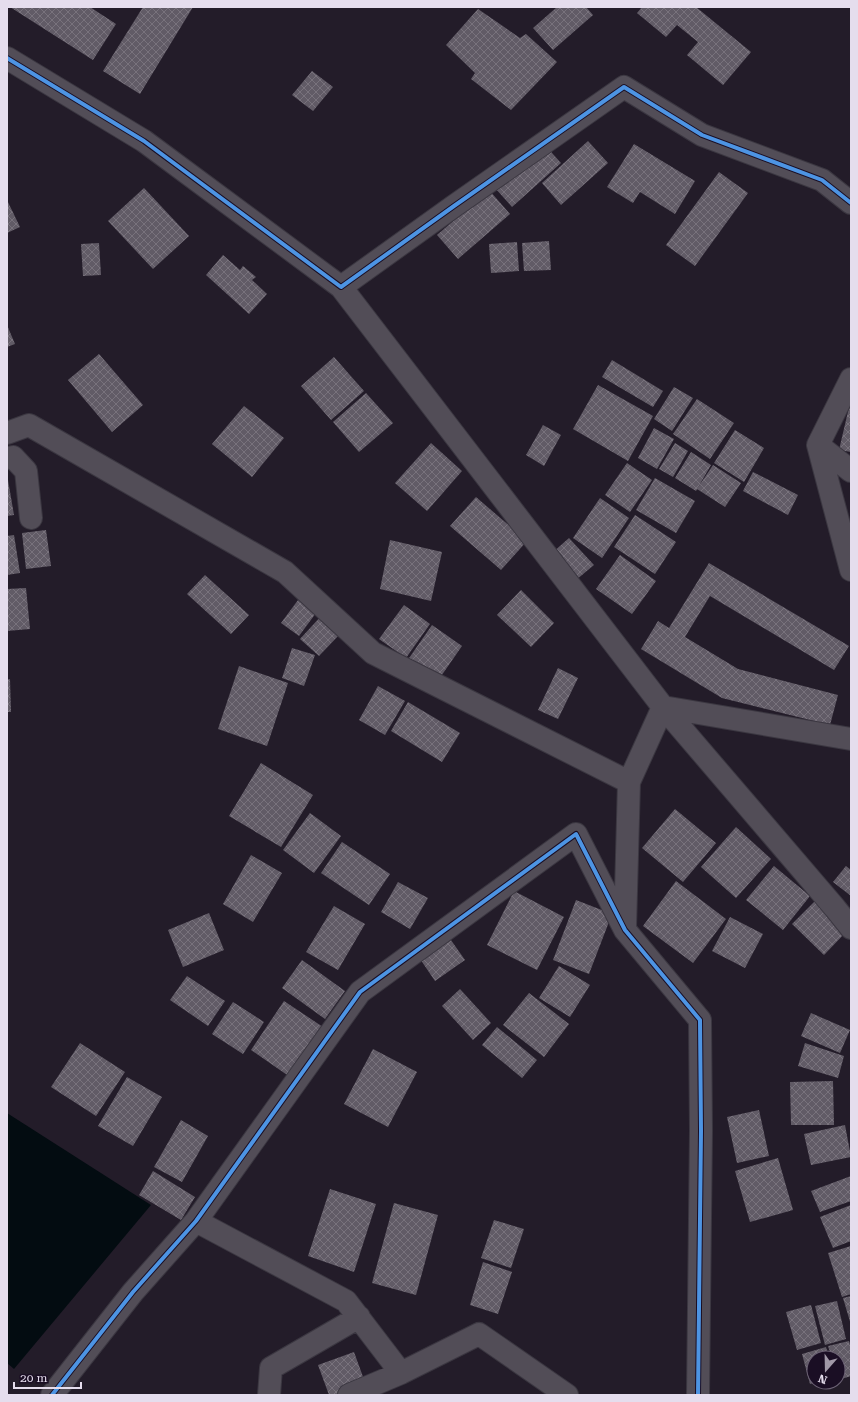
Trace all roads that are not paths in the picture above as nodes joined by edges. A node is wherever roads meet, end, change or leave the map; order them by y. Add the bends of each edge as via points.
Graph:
1 (7, 58) edge
2 (851, 203) edge
3 (341, 287) junction
4 (851, 379) edge
5 (7, 433) edge
6 (818, 445) junction
7 (7, 458) edge
8 (851, 471) edge
9 (31, 518) dead end
10 (851, 570) edge
11 (663, 707) junction
12 (851, 739) edge
13 (629, 782) junction
14 (851, 928) edge
15 (625, 930) junction
16 (196, 1221) junction
17 (359, 1318) junction
18 (401, 1373) junction
19 (52, 1395) edge
20 (269, 1395) edge
21 (349, 1395) edge
22 (567, 1395) edge
23 (698, 1395) edge

1 - 3 street via 144,141
2 - 3 street via 822,180 702,135 624,87
3 - 11 street
4 - 6 street
5 - 13 street via 29,425 285,572 373,653
6 - 8 street
6 - 10 street
7 - 9 street via 13,456 26,471
11 - 12 street
11 - 13 street
11 - 14 street
13 - 15 street
15 - 16 street via 576,834 360,992
15 - 23 street via 700,1020
16 - 17 street via 346,1301
16 - 19 street via 133,1292
17 - 18 street
17 - 20 street via 271,1368
18 - 21 street
18 - 22 street via 479,1334

